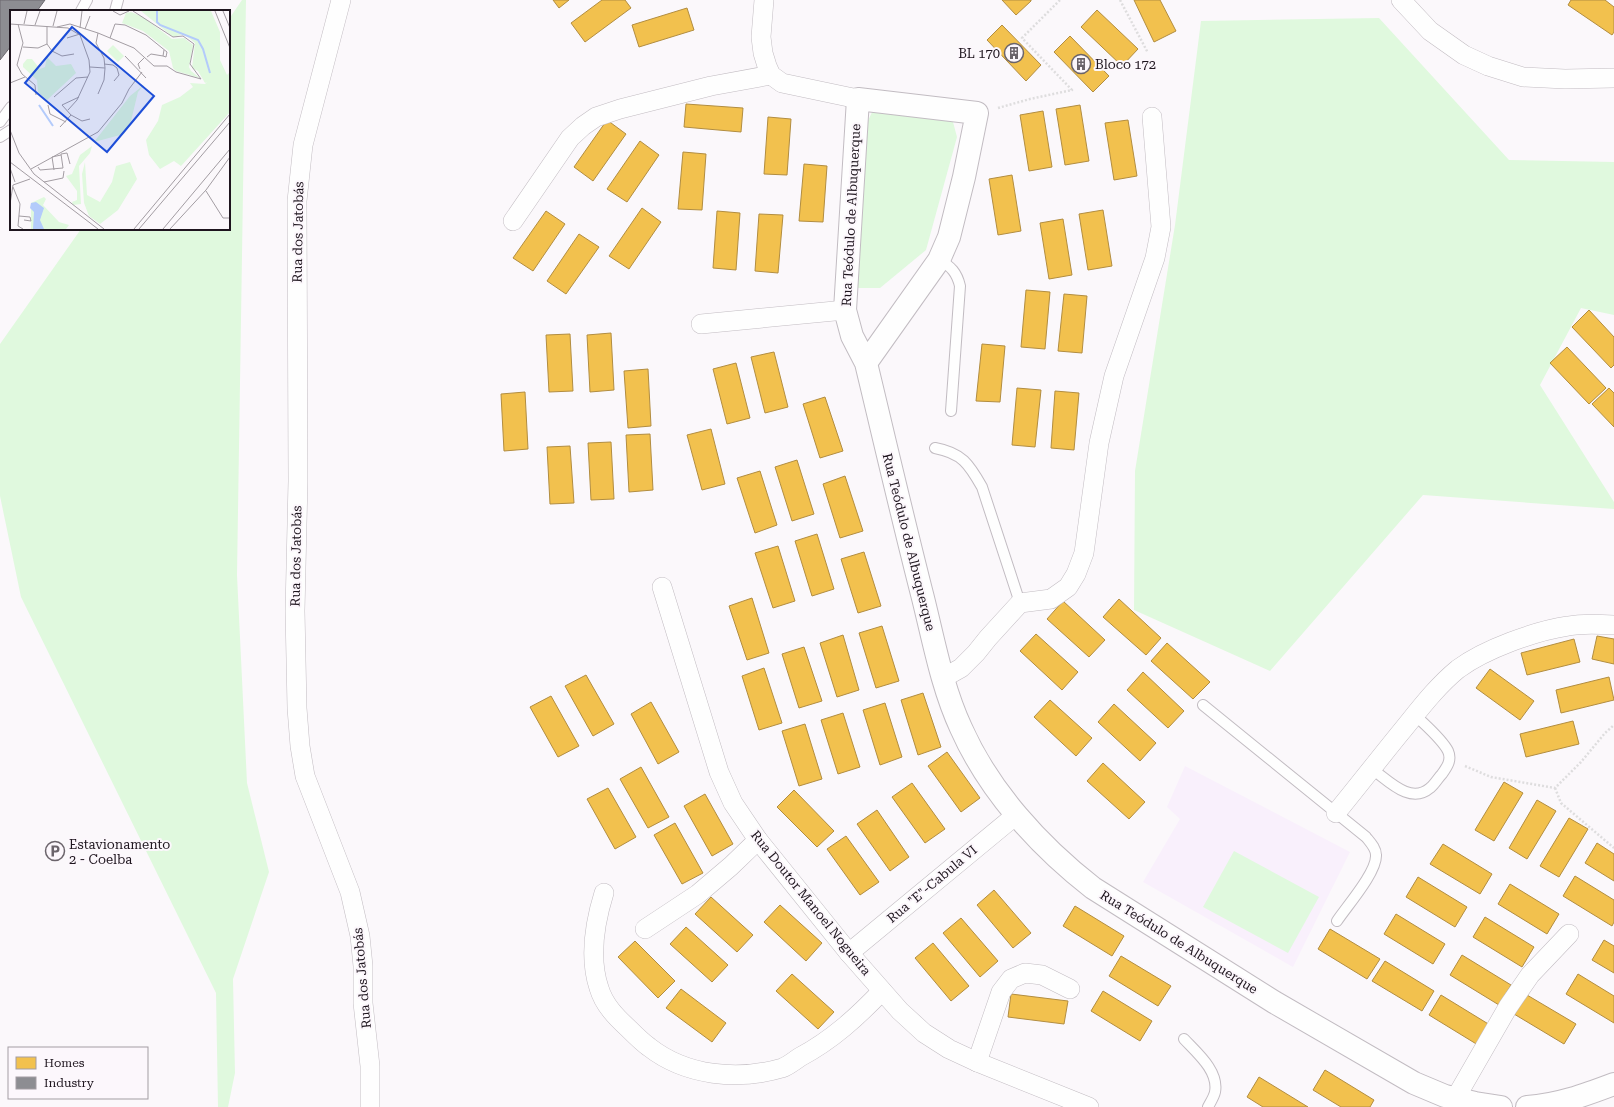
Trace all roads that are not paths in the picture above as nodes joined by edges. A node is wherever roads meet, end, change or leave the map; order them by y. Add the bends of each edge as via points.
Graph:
1 (87, 0) edge
2 (118, 0) edge
3 (341, 0) edge
4 (764, 0) edge
5 (1401, 0) edge
6 (81, 10) edge
7 (115, 10) edge
8 (771, 75) junction
9 (1614, 78) edge
10 (858, 99) junction
11 (10, 107) edge
12 (1152, 117) dead end
13 (0, 122) edge
14 (10, 131) edge
15 (0, 137) edge
16 (513, 221) dead end
17 (939, 260) junction
18 (844, 310) junction
19 (702, 324) dead end
20 (866, 363) junction
21 (951, 411) dead end
22 (935, 448) dead end
23 (662, 587) dead end
24 (1020, 603) junction
25 (1614, 625) edge
26 (943, 678) junction
27 (1203, 705) dead end
28 (1415, 714) junction
29 (1372, 769) junction
30 (1336, 813) junction
31 (1016, 815) junction
32 (758, 840) junction
33 (604, 893) dead end
34 (1337, 921) dead end
35 (645, 929) dead end
36 (1568, 934) dead end
37 (849, 953) junction
38 (1070, 989) dead end
39 (882, 991) junction
40 (1184, 1039) dead end
41 (977, 1062) junction
42 (1614, 1084) edge
43 (1455, 1099) junction
44 (370, 1107) edge
45 (1089, 1107) edge
46 (1208, 1107) edge
47 (1501, 1107) edge
48 (1527, 1107) edge

1 - 6 lane
2 - 7 lane
3 - 44 street, Rua dos Jatobás via 303,145 298,174 298,481 295,611 297,708 305,776 350,892 360,936 370,1066
4 - 8 street via 761,37 763,53
5 - 9 street via 1430,31 1464,55 1488,66 1523,77
8 - 10 street via 782,83
8 - 16 street via 711,86 620,109 596,118 570,138
10 - 17 street via 976,112 957,209
10 - 18 street, Rua Teódulo de Albuquerque
11 - 13 lane
12 - 24 street via 1161,227 1155,258 1114,376 1099,443 1084,553 1068,588 1051,599
14 - 15 lane
17 - 20 street
17 - 21 lane via 953,270 960,286
18 - 19 street
18 - 20 street, Rua Teódulo de Albuquerque via 852,336
20 - 26 street, Rua Teódulo de Albuquerque
22 - 24 lane via 949,450 962,457 982,487
23 - 32 street, Rua Doutor Manoel Nogueira via 719,772 733,803
24 - 26 street via 961,668
25 - 28 street via 1568,626 1506,644 1459,668 1438,687
26 - 31 street, Rua Teódulo de Albuquerque via 961,729 993,784
27 - 30 lane
28 - 29 street
28 - 29 lane via 1448,752 1447,768 1431,788 1414,794 1404,792
29 - 30 street
30 - 34 lane via 1366,837 1376,854 1370,874
31 - 37 street, Rua "E"-Cabula VI
31 - 43 street, Rua Teódulo de Albuquerque via 1071,871 1113,901 1274,1002 1378,1063 1414,1083
32 - 35 street via 698,894
32 - 37 street, Rua Doutor Manoel Nogueira
33 - 39 street via 599,909 594,954 598,986 606,1005 650,1048 672,1061 695,1070 736,1075 783,1067 837,1034
36 - 43 street via 1530,975 1508,1007
37 - 39 street, Rua Doutor Manoel Nogueira
38 - 41 street via 1042,975 1025,973 1011,979 1000,992
39 - 41 street, Rua Doutor Manoel Nogueira via 924,1033 949,1049
40 - 46 lane via 1209,1066 1214,1078 1215,1092
41 - 45 street, Rua Doutor Manoel Nogueira
42 - 48 street via 1581,1097 1547,1106
43 - 47 street, Rua Teódulo de Albuquerque

